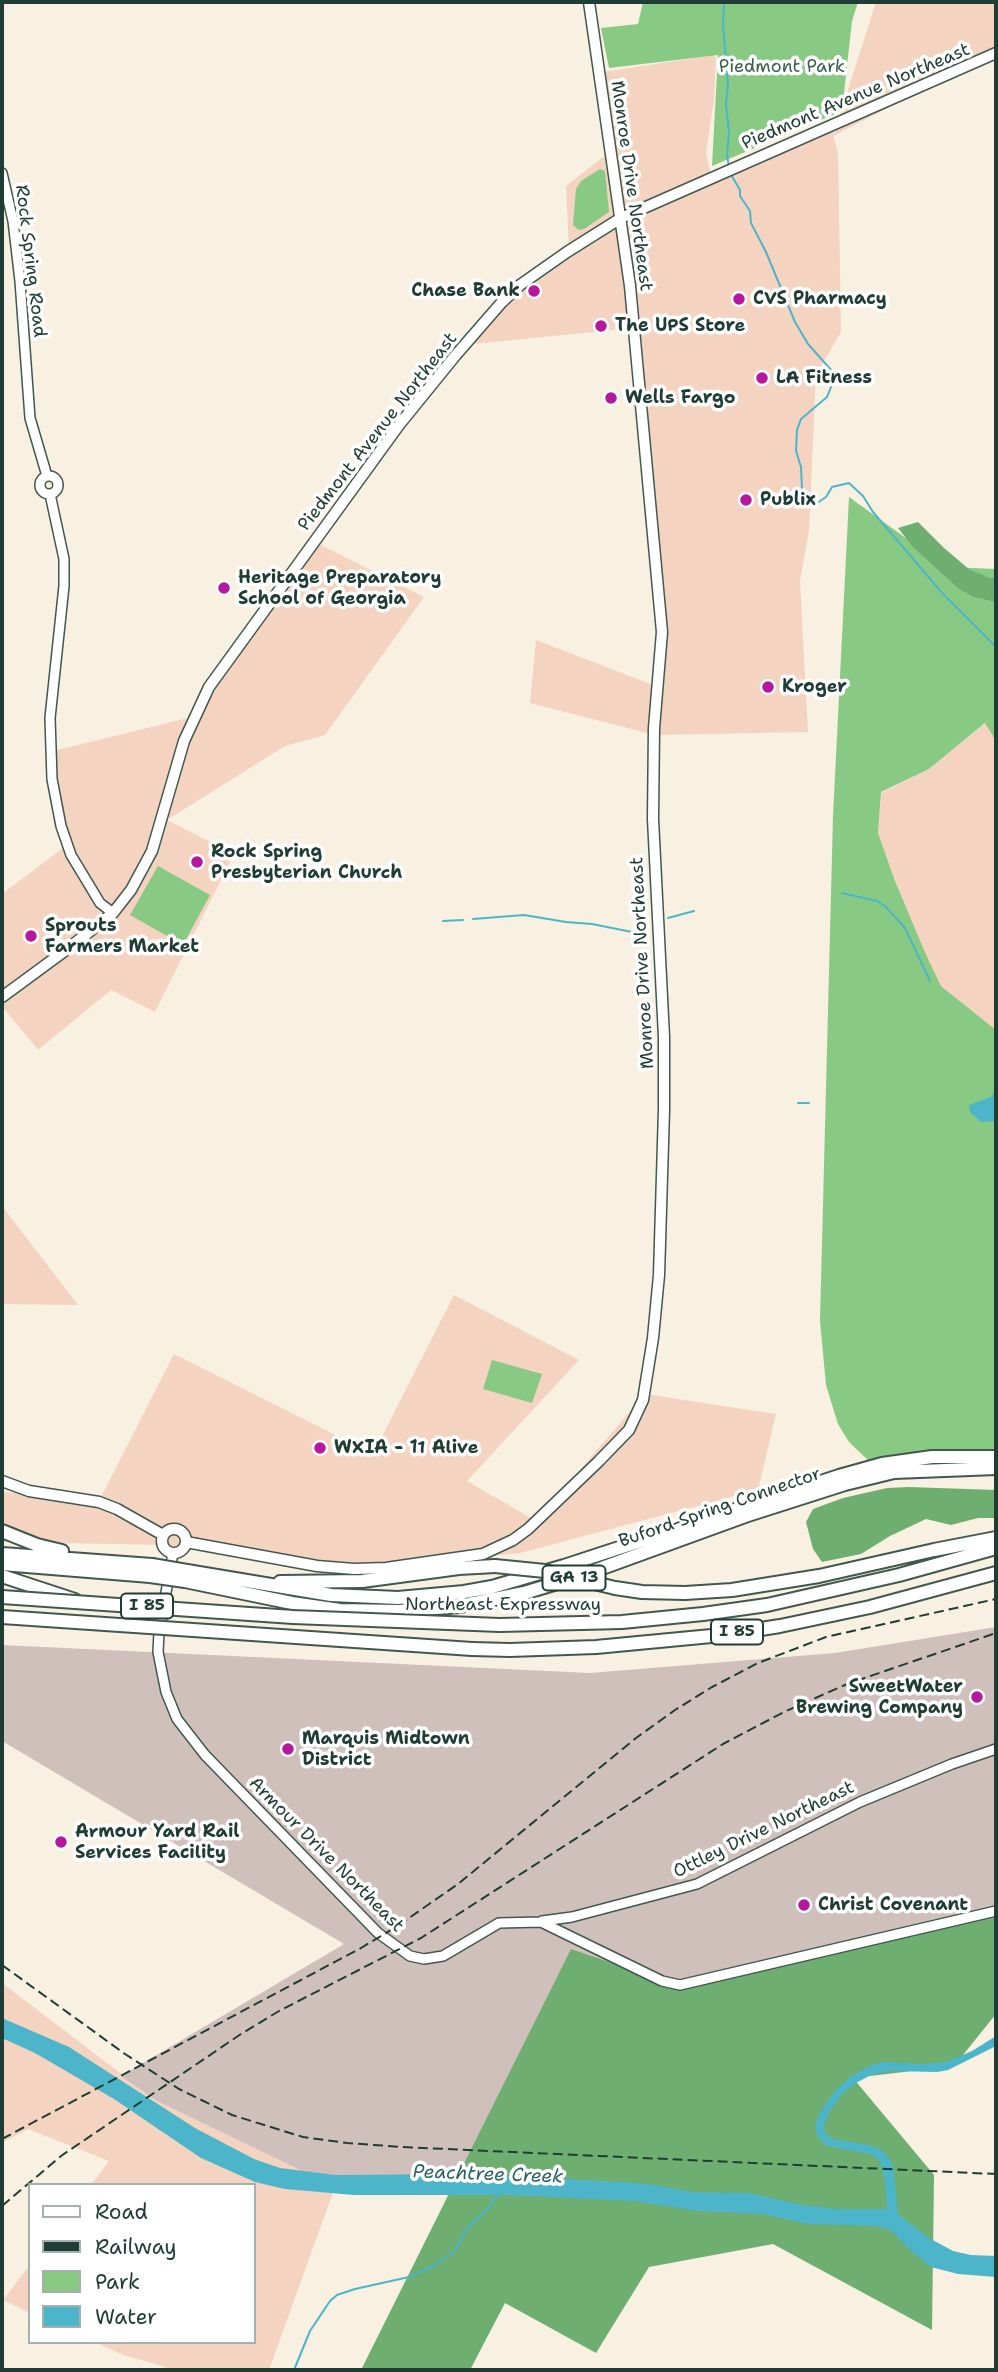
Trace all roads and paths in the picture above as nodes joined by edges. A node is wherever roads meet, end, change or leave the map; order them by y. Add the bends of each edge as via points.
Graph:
1 (589, 2) edge
2 (996, 53) edge
3 (2, 173) edge
4 (621, 218) junction
5 (113, 913) junction
6 (2, 996) edge
7 (996, 1457) edge
8 (996, 1468) edge
9 (952, 1469) junction
10 (996, 1477) edge
11 (2, 1481) edge
12 (2, 1531) edge
13 (163, 1535) junction
14 (996, 1538) edge
15 (186, 1542) junction
16 (996, 1548) edge
17 (173, 1553) junction
18 (2, 1554) edge
19 (88, 1560) junction
20 (2, 1564) edge
21 (151, 1571) junction
22 (996, 1573) edge
23 (2, 1576) edge
24 (186, 1576) junction
25 (580, 1576) junction
26 (270, 1585) junction
27 (2, 1597) edge
28 (162, 1612) junction
29 (2, 1617) edge
30 (996, 1749) edge
31 (996, 1911) edge
32 (541, 1922) junction

1 - 4 main road, Monroe Drive Northeast
2 - 4 main road, Piedmont Avenue Northeast
3 - 5 street, Rock Spring Road via 20,281 30,418 47,476 58,484 50,494 64,559 64,586 50,718 52,779 71,855 100,903
4 - 5 main road, Piedmont Avenue Northeast via 540,269 502,302 427,389 370,465 209,687 187,733 147,863
4 - 15 main road, Monroe Drive Northeast via 662,632 653,819 665,1080 659,1275 643,1400 624,1436 541,1516 513,1540 483,1554 354,1569
5 - 6 main road, Piedmont Avenue Northeast
7 - 26 highway, Buford-Spring Connector / GA 13 via 932,1457 882,1464 564,1566 464,1592 366,1597
8 - 9 highway, Buford-Spring Connector / GA 13
9 - 10 highway
9 - 25 highway, Buford-Spring Connector / GA 13 via 894,1472 845,1484
11 - 13 main road, Monroe Drive Northeast via 99,1502
12 - 19 highway
13 - 15 main road, Monroe Drive Northeast via 176,1530
13 - 17 main road via 162,1545
14 - 26 highway, bridge via 732,1590 642,1592 545,1571 495,1566 362,1581
15 - 17 main road
16 - 27 highway, Northeast Expressway / I 85, bridge via 767,1605 622,1622 500,1625 293,1617
17 - 28 street, Armour Drive Northeast
18 - 19 highway, Buford-Spring Connector / GA 13
19 - 21 highway, Buford-Spring Connector / GA 13
20 - 21 highway, Buford-Spring Connector / GA 13
21 - 24 highway, Buford-Spring Connector / GA 13, bridge
22 - 29 highway, I 85, bridge via 870,1607 743,1632 597,1647 471,1649
23 - 28 highway via 85,1603
24 - 25 highway, Buford-Spring Connector / GA 13 via 304,1605 398,1611 460,1606
24 - 26 highway, Buford-Spring Connector / GA 13
25 - 28 highway via 510,1601 402,1620 302,1622
28 - 32 street, Armour Drive Northeast via 158,1651 162,1679 186,1732 377,1933 410,1956 430,1959 499,1923
30 - 32 street, Ottley Drive Northeast via 860,1802 697,1884
31 - 32 street, Armour Drive Northeast via 680,1985 662,1981

